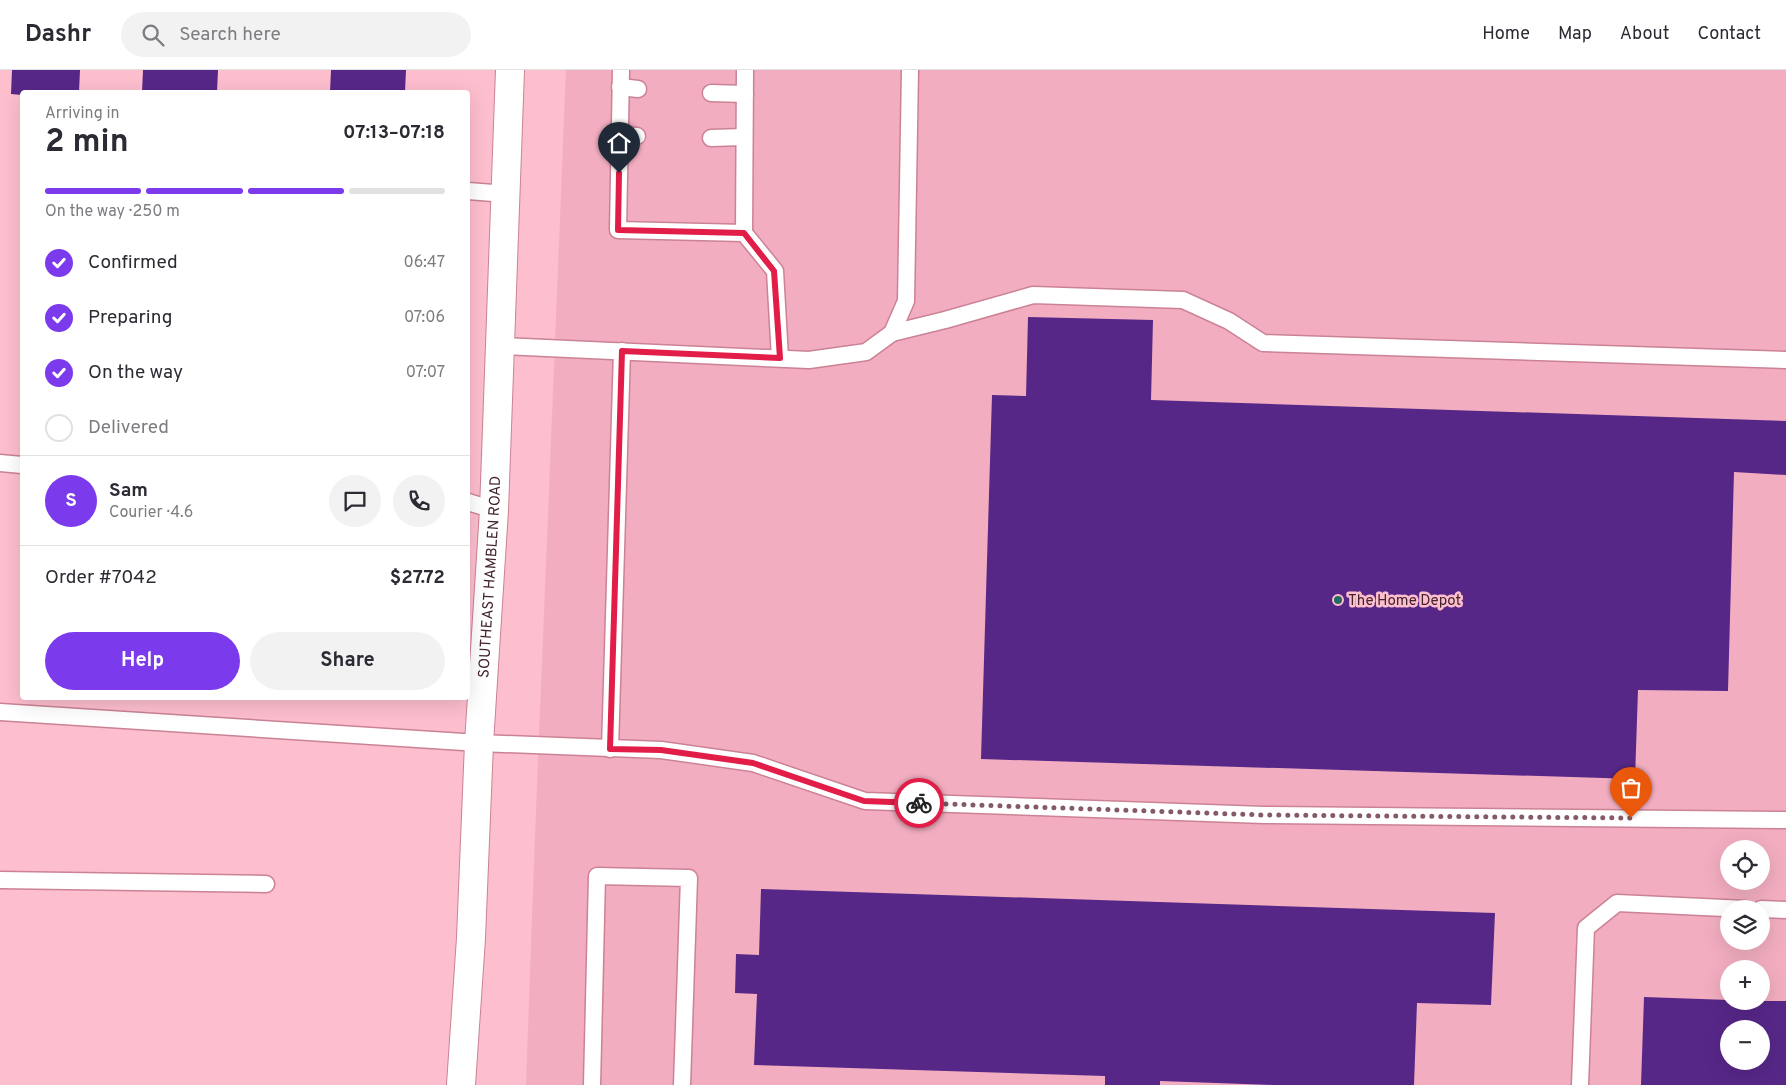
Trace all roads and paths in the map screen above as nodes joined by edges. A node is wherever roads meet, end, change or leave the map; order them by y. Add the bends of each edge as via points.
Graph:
1 (510, 70) edge
2 (621, 70) edge
3 (745, 70) edge
4 (910, 70) edge
5 (620, 87) junction
6 (638, 89) dead end
7 (711, 93) dead end
8 (745, 94) junction
9 (620, 135) junction
10 (637, 136) dead end
11 (744, 137) junction
12 (711, 138) dead end
13 (470, 191) edge
14 (506, 194) junction
15 (744, 233) junction
16 (892, 333) junction
17 (500, 346) junction
18 (622, 351) junction
19 (780, 358) junction
20 (1786, 360) edge
21 (0, 463) edge
22 (20, 465) edge
23 (470, 503) edge
24 (494, 510) junction
25 (0, 712) edge
26 (479, 744) junction
27 (610, 749) junction
28 (1786, 820) edge
29 (0, 880) edge
30 (266, 884) dead end
31 (1720, 908) edge
32 (1770, 909) edge
33 (1786, 910) edge
34 (461, 1085) edge
35 (592, 1085) edge
36 (682, 1085) edge
37 (1580, 1085) edge

1 - 14 main road, SOUTHEAST HAMBLEN ROAD
2 - 5 lane
3 - 8 lane
4 - 16 lane via 906,301
5 - 6 lane
5 - 9 lane
7 - 8 lane
8 - 11 lane
9 - 10 lane
9 - 15 lane via 618,230
11 - 12 lane
11 - 15 lane
13 - 14 lane
14 - 17 main road, SOUTHEAST HAMBLEN ROAD
15 - 19 lane via 774,271
16 - 19 lane via 866,352 809,360
16 - 20 lane via 1033,295 1183,300 1229,321 1263,343
17 - 18 lane
17 - 24 main road, SOUTHEAST HAMBLEN ROAD
18 - 19 lane
18 - 27 lane
21 - 22 lane
23 - 24 lane
24 - 26 main road, SOUTHEAST HAMBLEN ROAD
25 - 26 lane
26 - 27 lane
26 - 34 main road, SOUTHEAST HAMBLEN ROAD
27 - 28 lane via 661,750 753,763 864,801 1264,815
29 - 30 lane
31 - 37 lane via 1618,904 1586,928
32 - 33 lane
35 - 36 lane via 597,876 690,878

